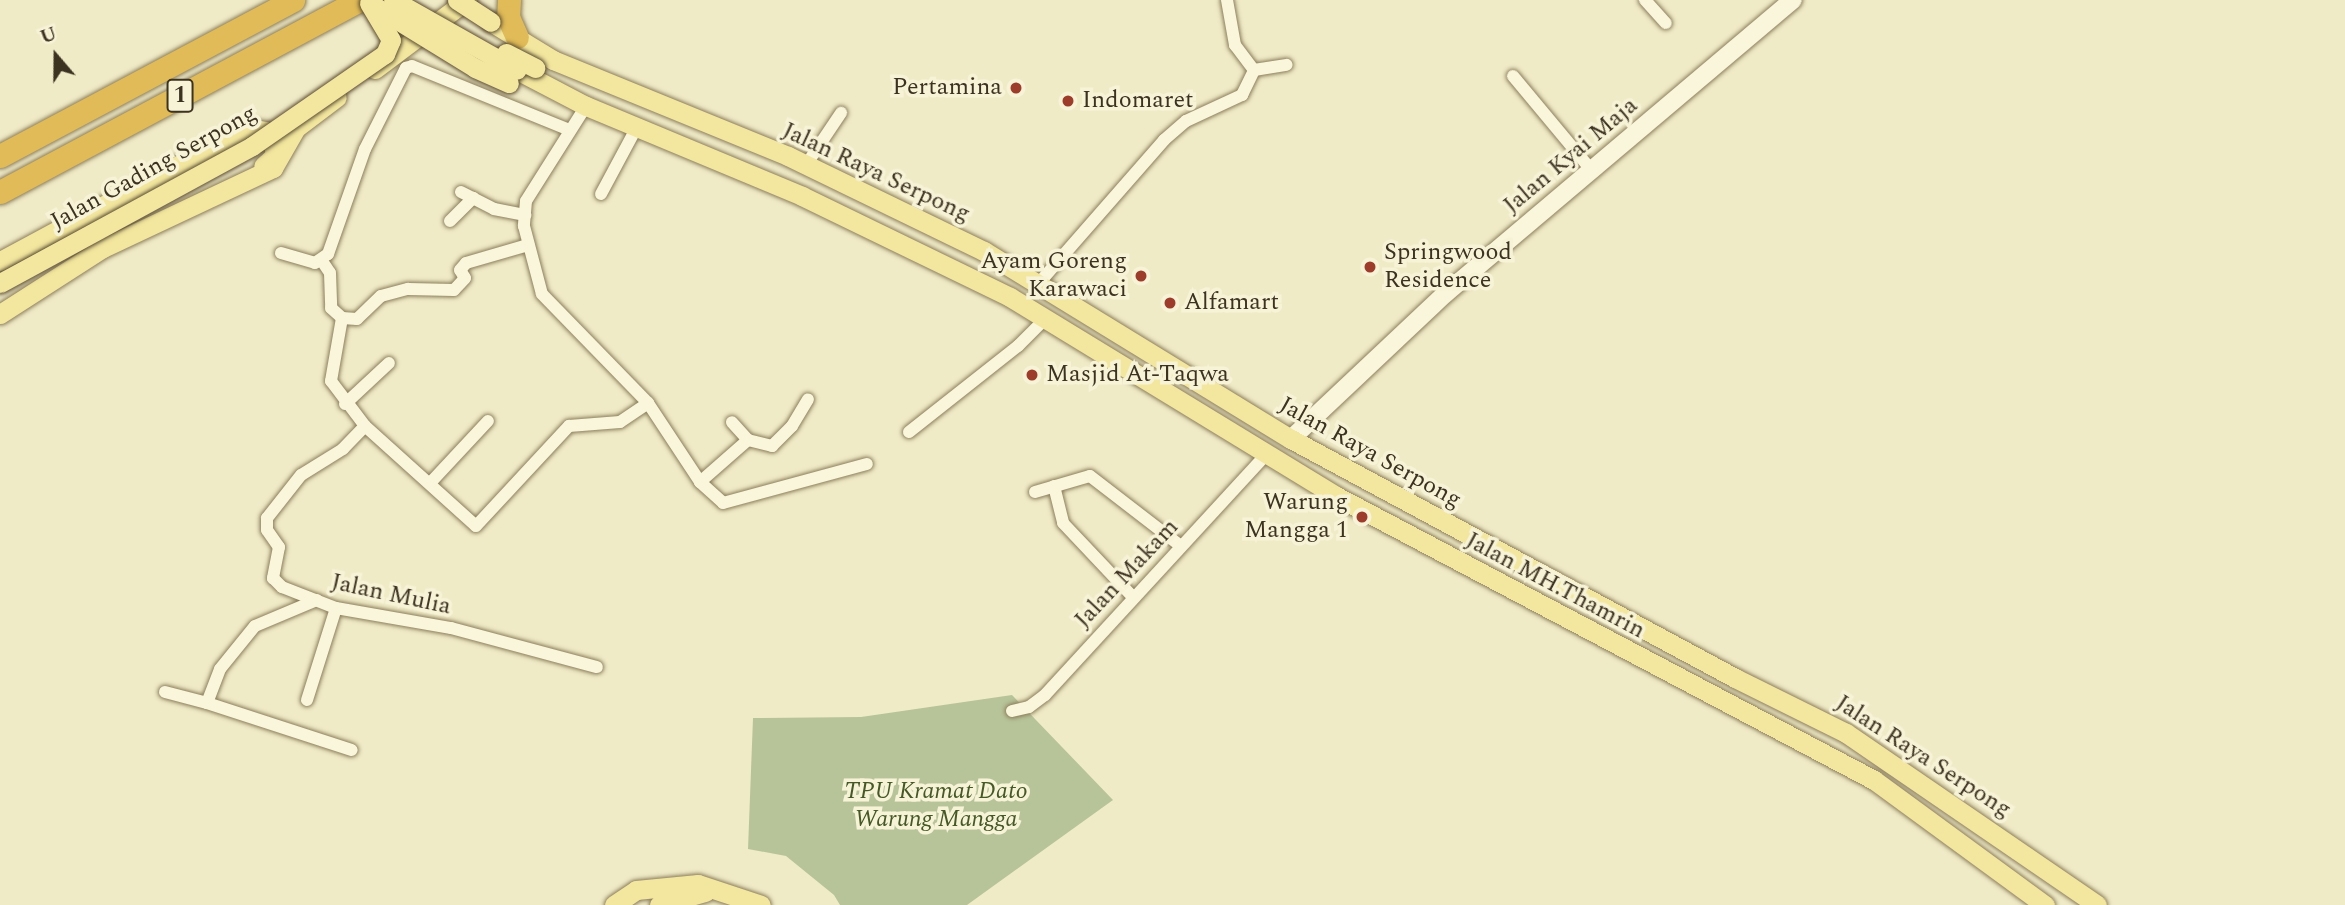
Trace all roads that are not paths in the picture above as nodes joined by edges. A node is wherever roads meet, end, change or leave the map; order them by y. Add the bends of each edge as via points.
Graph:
1 (293, 0) edge
2 (393, 0) edge
3 (414, 0) edge
4 (457, 0) edge
5 (467, 0) edge
6 (509, 0) edge
7 (1227, 0) edge
8 (1645, 0) edge
9 (1793, 0) edge
10 (364, 1) edge
11 (1666, 23) dead end
12 (517, 37) junction
13 (1287, 65) dead end
14 (1254, 70) junction
15 (520, 74) junction
16 (1513, 76) dead end
17 (600, 81) junction
18 (586, 106) junction
19 (841, 113) dead end
20 (638, 125) junction
21 (570, 130) junction
22 (0, 156) edge
23 (806, 165) junction
24 (1593, 172) junction
25 (238, 186) junction
26 (0, 192) edge
27 (461, 192) dead end
28 (601, 194) dead end
29 (473, 198) junction
30 (525, 215) junction
31 (450, 221) dead end
32 (528, 246) junction
33 (281, 253) dead end
34 (0, 261) edge
35 (322, 261) junction
36 (1038, 283) junction
37 (0, 284) edge
38 (0, 314) edge
39 (342, 318) junction
40 (1045, 319) junction
41 (1117, 333) junction
42 (1103, 355) junction
43 (388, 363) dead end
44 (808, 399) dead end
45 (648, 402) junction
46 (345, 404) junction
47 (488, 421) dead end
48 (732, 422) dead end
49 (365, 426) junction
50 (909, 432) dead end
51 (1291, 439) junction
52 (748, 440) junction
53 (1266, 454) junction
54 (867, 464) dead end
55 (432, 481) junction
56 (700, 482) junction
57 (1054, 486) junction
58 (1035, 492) dead end
59 (1181, 546) junction
60 (1503, 555) junction
61 (1488, 579) junction
62 (1134, 598) junction
63 (317, 600) junction
64 (336, 608) junction
65 (597, 667) dead end
66 (165, 692) dead end
67 (307, 700) dead end
68 (206, 703) junction
69 (1012, 711) dead end
70 (352, 750) dead end
71 (721, 889) junction
72 (614, 905) edge
73 (659, 905) edge
74 (761, 905) edge
75 (2045, 905) edge
76 (2097, 905) edge

1 - 22 highway, 1
2 - 15 main road, bridge
3 - 15 main road, bridge
4 - 12 main road, Jalan Raya Serpong, bridge
5 - 25 main road, Jalan Gading Serpong via 296,128 273,168
6 - 12 highway via 508,17
7 - 14 street via 1235,45
8 - 11 street
9 - 24 main road, Jalan Kyai Maja
10 - 15 main road, bridge via 475,68
10 - 26 highway, 1
10 - 37 main road, Jalan Gading Serpong, bridge via 391,40 385,54 232,158
12 - 17 main road, Jalan Raya Serpong
13 - 14 street
14 - 36 street via 1242,95 1186,121 1164,140
15 - 17 main road, Jalan Raya Serpong
15 - 18 main road
16 - 24 street
17 - 23 main road, Jalan Raya Serpong
18 - 20 main road
18 - 21 street
19 - 23 street
20 - 28 street
20 - 40 main road, Jalan MH.Thamrin via 802,195 1010,297
21 - 30 street via 526,201
21 - 35 street via 406,68 365,149
23 - 36 main road, Jalan Raya Serpong via 905,211
24 - 51 main road, Jalan Kyai Maja via 1446,293
25 - 34 main road via 273,157 271,141 256,127 192,155
25 - 38 main road, Jalan Gading Serpong via 103,248
27 - 29 street
29 - 30 street via 494,209
29 - 31 street
30 - 32 street
32 - 39 street via 466,263 460,270 465,278 454,290 408,289 382,296 357,319
32 - 45 street via 542,294
33 - 35 street
35 - 39 street via 330,273 331,308
36 - 41 main road, Jalan Raya Serpong
39 - 46 street via 330,377
40 - 42 main road, Jalan MH.Thamrin
40 - 50 street via 1018,346
41 - 42 main road
41 - 51 main road, Jalan Raya Serpong
42 - 53 main road, Jalan MH.Thamrin
43 - 46 street
44 - 52 street via 792,426 772,446
45 - 55 street via 620,422 569,426 476,526
45 - 56 street
46 - 49 street
47 - 55 street
48 - 52 street
49 - 55 street
49 - 63 street, Jalan Mulia via 343,449 301,475 267,518 267,530 279,547 273,578 282,587
51 - 60 main road, Jalan Raya Serpong
52 - 56 street
53 - 59 street, Jalan Makam
53 - 61 main road, Jalan MH.Thamrin
54 - 56 street via 723,503
57 - 58 street
57 - 59 street via 1094,478
57 - 62 street via 1063,523
59 - 62 street, Jalan Makam
60 - 61 main road
60 - 76 main road, Jalan Raya Serpong via 1846,733
61 - 75 main road, Jalan MH.Thamrin via 1874,780
62 - 69 street, Jalan Makam via 1045,695 1029,708
63 - 64 street, Jalan Mulia
63 - 68 street via 254,626 220,670
64 - 65 street, Jalan Mulia via 451,628
64 - 67 street
66 - 68 street
68 - 70 street
71 - 72 main road via 666,885 636,890
71 - 73 main road
71 - 74 main road

